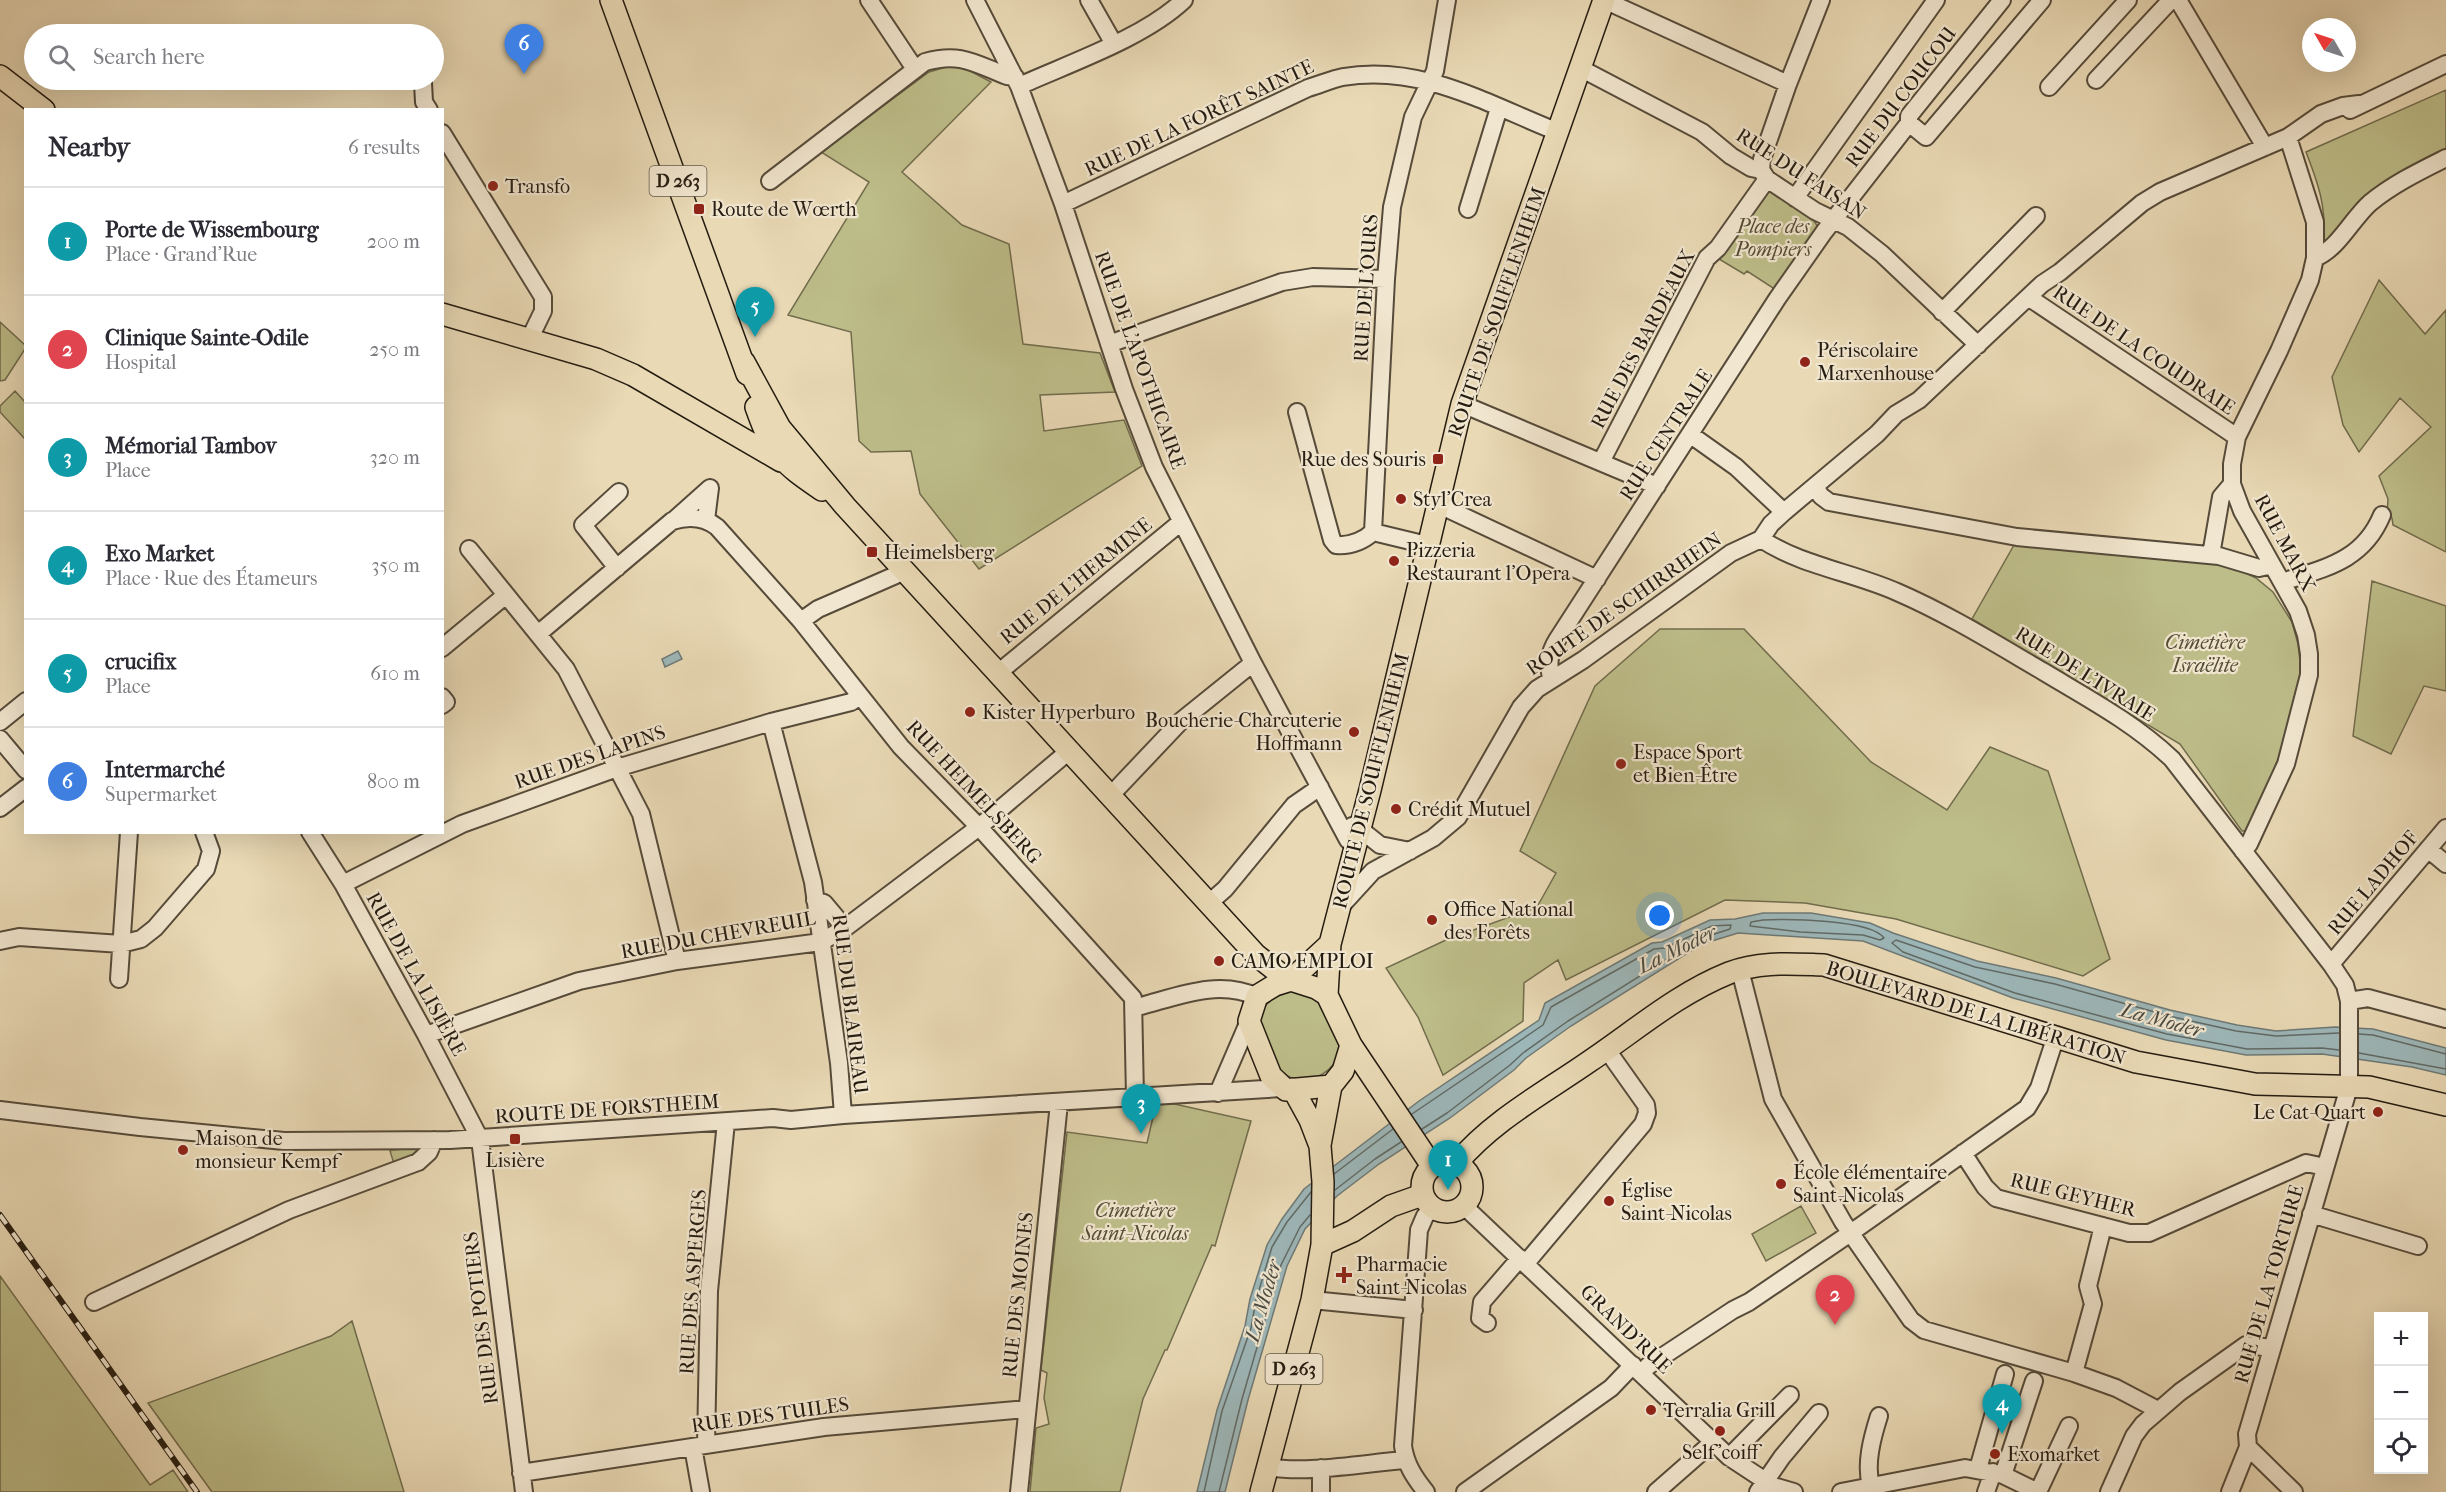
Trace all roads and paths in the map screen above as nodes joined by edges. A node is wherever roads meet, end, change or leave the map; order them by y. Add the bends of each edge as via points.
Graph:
1 (611, 0) edge
2 (869, 0) edge
3 (975, 0) edge
4 (1089, 0) edge
5 (1184, 0) edge
6 (1447, 0) edge
7 (1604, 0) edge
8 (1821, 0) edge
9 (1936, 0) edge
10 (2001, 0) edge
11 (2042, 0) edge
12 (2128, 0) edge
13 (2170, 0) edge
14 (2178, 0) edge
15 (1114, 44) junction
16 (2446, 64) edge
17 (1580, 68) junction
18 (915, 69) junction
19 (0, 76) edge
20 (2096, 80) dead end
21 (1017, 81) junction
22 (1432, 81) junction
23 (1788, 84) junction
24 (2049, 87) dead end
25 (423, 90) edge
26 (41, 108) edge
27 (428, 108) edge
28 (1499, 108) junction
29 (1909, 123) junction
30 (1558, 132) junction
31 (444, 136) edge
32 (2294, 138) junction
33 (2265, 147) junction
34 (2446, 158) edge
35 (1764, 174) junction
36 (770, 181) dead end
37 (1795, 198) junction
38 (1063, 204) junction
39 (1468, 209) dead end
40 (2036, 216) dead end
41 (1835, 220) junction
42 (2315, 258) junction
43 (1386, 279) junction
44 (2028, 297) junction
45 (1942, 312) junction
46 (444, 315) edge
47 (529, 340) junction
48 (1109, 344) junction
49 (1978, 345) junction
50 (1462, 404) junction
51 (1297, 412) dead end
52 (766, 423) junction
53 (735, 434) junction
54 (1690, 435) junction
55 (2237, 437) junction
56 (1601, 462) junction
57 (787, 465) junction
58 (2232, 484) junction
59 (1657, 486) junction
60 (1815, 487) junction
61 (619, 492) dead end
62 (1437, 504) junction
63 (844, 506) junction
64 (1784, 512) junction
65 (2382, 515) dead end
66 (706, 520) junction
67 (672, 521) junction
68 (1182, 522) junction
69 (1373, 532) junction
70 (1761, 539) junction
71 (1427, 545) junction
72 (469, 549) dead end
73 (2211, 555) junction
74 (2272, 565) junction
75 (617, 568) junction
76 (905, 571) junction
77 (1597, 579) junction
78 (2282, 582) junction
79 (506, 596) junction
80 (801, 621) junction
81 (538, 634) junction
82 (444, 646) edge
83 (1253, 663) junction
84 (998, 673) junction
85 (1551, 679) junction
86 (860, 696) junction
87 (24, 702) edge
88 (0, 722) edge
89 (771, 722) junction
90 (0, 739) edge
91 (1070, 751) junction
92 (24, 768) edge
93 (617, 768) junction
94 (1320, 788) junction
95 (24, 790) edge
96 (1110, 796) junction
97 (0, 808) edge
98 (979, 827) junction
99 (2446, 828) edge
100 (444, 833) edge
101 (129, 834) edge
102 (205, 834) edge
103 (311, 834) edge
104 (442, 834) edge
105 (1356, 843) junction
106 (2428, 849) junction
107 (1410, 851) junction
108 (2243, 851) junction
109 (2446, 864) edge
110 (1385, 865) junction
111 (343, 884) junction
112 (816, 900) junction
113 (1209, 903) junction
114 (1340, 907) junction
115 (845, 928) junction
116 (0, 941) edge
117 (821, 942) junction
118 (122, 944) junction
119 (1330, 944) junction
120 (1256, 955) junction
121 (677, 961) junction
122 (2331, 964) junction
123 (1740, 970) junction
124 (119, 979) dead end
125 (1290, 980) junction
126 (1327, 995) junction
127 (1257, 997) junction
128 (1134, 1004) junction
129 (2350, 1008) junction
130 (2446, 1019) edge
131 (1249, 1021) junction
132 (426, 1035) junction
133 (2055, 1038) junction
134 (1351, 1045) junction
135 (1607, 1050) junction
136 (1334, 1084) junction
137 (2349, 1087) junction
138 (1287, 1089) junction
139 (1382, 1091) junction
140 (1218, 1093) junction
141 (1135, 1097) junction
142 (1059, 1103) junction
143 (2446, 1105) edge
144 (0, 1110) edge
145 (843, 1115) junction
146 (726, 1122) junction
147 (480, 1138) junction
148 (434, 1140) junction
149 (1321, 1149) junction
150 (1963, 1153) junction
151 (1456, 1164) junction
152 (1432, 1166) junction
153 (2325, 1167) junction
154 (1427, 1202) junction
155 (1464, 1206) junction
156 (2311, 1214) junction
157 (2103, 1226) junction
158 (1852, 1232) junction
159 (1322, 1236) junction
160 (2418, 1246) dead end
161 (1523, 1261) junction
162 (1312, 1300) junction
163 (94, 1302) dead end
164 (1414, 1310) junction
165 (1487, 1323) dead end
166 (2272, 1348) junction
167 (1637, 1369) junction
168 (2074, 1373) junction
169 (2005, 1374) dead end
170 (2034, 1381) dead end
171 (1790, 1395) dead end
172 (1027, 1409) junction
173 (2158, 1410) junction
174 (1819, 1413) dead end
175 (1879, 1416) dead end
176 (2068, 1426) dead end
177 (1713, 1442) junction
178 (700, 1446) junction
179 (2248, 1447) junction
180 (1729, 1457) junction
181 (1405, 1460) junction
182 (1268, 1467) junction
183 (1321, 1468) junction
184 (1991, 1472) junction
185 (521, 1473) junction
186 (1762, 1486) edge
187 (1871, 1486) junction
188 (1471, 1490) edge
189 (524, 1492) edge
190 (700, 1492) edge
191 (1019, 1492) edge
192 (1261, 1492) edge
193 (1321, 1492) edge
194 (1426, 1492) edge
195 (1656, 1492) edge
196 (1794, 1492) edge
197 (1841, 1492) edge
198 (1986, 1492) edge
199 (2038, 1492) edge
200 (2109, 1492) edge
201 (2230, 1492) edge
202 (2294, 1492) edge

1 - 52 main road, D 263
2 - 18 street
3 - 21 street, RUE DE L'APOTHICAIRE
4 - 15 street
5 - 15 street via 1170,14
6 - 22 street, RUE DE L'OURS
7 - 17 main road, ROUTE DE SOUFFLENHEIM
7 - 23 street
8 - 23 street
9 - 37 street
10 - 29 street, RUE DU COUCOU via 1910,116
11 - 29 street via 1926,137
12 - 24 street
13 - 20 street
14 - 33 street
15 - 21 street
16 - 32 street, ROUTE DE SCHIRRHEIN
17 - 30 main road, ROUTE DE SOUFFLENHEIM
17 - 35 street, RUE DU FAISAN via 1702,132 1731,156
18 - 21 street via 943,57 960,58
18 - 36 street
19 - 26 main road
21 - 38 street, RUE DE L'APOTHICAIRE
22 - 28 street, RUE DE LA FORÊT SAINTE
22 - 38 street, RUE DE LA FORÊT SAINTE via 1416,76 1342,77 1308,88
22 - 43 street, RUE DE L'OURS via 1413,117 1392,207
23 - 35 street via 1762,159
25 - 27 street
28 - 30 street, RUE DE LA FORÊT SAINTE
28 - 39 street
29 - 41 street, RUE DU COUCOU
30 - 50 main road, ROUTE DE SOUFFLENHEIM
31 - 47 street via 543,297 543,311
32 - 33 street, ROUTE DE SCHIRRHEIN
32 - 42 street, RUE MARX via 2315,222
33 - 44 street, ROUTE DE SCHIRRHEIN via 2142,203
34 - 42 street via 2402,180 2370,203 2326,253
35 - 37 street, RUE DU FAISAN
35 - 56 street, RUE DES BARDEAUX via 1718,248 1707,258
37 - 41 street, RUE DU FAISAN
38 - 48 street, RUE DE L'APOTHICAIRE
40 - 45 street
41 - 45 street, RUE DU FAISAN via 1882,254
41 - 54 street, RUE CENTRALE via 1777,299
42 - 55 street, RUE MARX via 2310,280
43 - 48 street via 1313,277 1282,282
43 - 69 street, RUE DE L'OURS
44 - 49 street, ROUTE DE SCHIRRHEIN
44 - 55 street, RUE DE LA COUDRAIE
45 - 49 street, RUE DU FAISAN
46 - 47 main road
47 - 53 main road via 596,359 633,375
48 - 68 street, RUE DE L'APOTHICAIRE via 1154,467
49 - 60 street, ROUTE DE SCHIRRHEIN
50 - 56 street
50 - 62 main road, ROUTE DE SOUFFLENHEIM
51 - 69 street via 1332,540 1344,546
52 - 53 main road
52 - 57 main road, D 263
52 - 63 main road, D 263 via 815,469
53 - 57 main road
54 - 59 street, RUE CENTRALE
54 - 64 street via 1736,467
55 - 58 street, RUE MARX
56 - 59 street
57 - 63 main road, D 263
58 - 73 street via 2221,496
58 - 74 street, RUE MARX
59 - 77 street, RUE CENTRALE
60 - 64 street, ROUTE DE SCHIRRHEIN
60 - 73 street via 1829,502 2016,537
61 - 75 street via 583,525
62 - 71 main road, ROUTE DE SOUFFLENHEIM
62 - 77 street
63 - 76 main road, D 263
64 - 70 street, ROUTE DE SCHIRRHEIN
65 - 78 street via 2372,535 2341,563
66 - 67 street
66 - 67 street via 710,488
66 - 80 street, RUE HEIMELSBERG via 717,527
67 - 75 street
68 - 83 street, RUE DE L'APOTHICAIRE
68 - 84 street, RUE DE L'HERMINE
69 - 71 street
70 - 85 street, ROUTE DE SCHIRRHEIN via 1731,553
70 - 108 street, RUE DE L'IVRAIE via 1792,556 1895,591 1965,626 2127,721 2172,759
71 - 105 main road, ROUTE DE SOUFFLENHEIM
72 - 79 street
73 - 74 street via 2259,568
74 - 78 street, RUE MARX
75 - 81 street
76 - 80 street via 818,609
76 - 84 main road, D 263
77 - 85 street, RUE CENTRALE via 1550,651
78 - 108 street, RUE MARX via 2306,635 2309,675 2286,764
79 - 81 street
79 - 82 street
80 - 86 street, RUE HEIMELSBERG
81 - 93 street via 566,669
83 - 94 street, RUE DE L'APOTHICAIRE
83 - 96 street via 1182,721
84 - 91 main road, D 263
85 - 107 street, ROUTE DE SCHIRRHEIN via 1521,707 1458,817
86 - 89 street, RUE DES LAPINS
86 - 98 street, RUE HEIMELSBERG via 901,747
87 - 88 street
89 - 93 street, RUE DES LAPINS
89 - 112 street, RUE DU BLAIREAU
90 - 92 street
91 - 96 main road, D 263
91 - 98 street, RUE DU CHEVREUIL
93 - 100 street, RUE DES LAPINS
93 - 121 street via 641,814
94 - 105 street, RUE DE L'APOTHICAIRE via 1348,840
94 - 113 street via 1294,805
95 - 97 street
96 - 113 main road, D 263
98 - 115 street, RUE DU CHEVREUIL
98 - 128 street, RUE HEIMELSBERG via 1128,992
99 - 106 street, RUE LADHOF
101 - 118 street
102 - 118 street via 211,856 201,875 151,933 136,942
103 - 111 street, RUE DE LA LISIÈRE
104 - 111 street, RUE DES LAPINS
105 - 107 street
105 - 110 street
105 - 114 main road, ROUTE DE SOUFFLENHEIM
106 - 109 street
106 - 122 street, RUE LADHOF
107 - 110 street, ROUTE DE SCHIRRHEIN
108 - 122 street, RUE DE L'IVRAIE
110 - 114 street, ROUTE DE SCHIRRHEIN via 1373,871
111 - 132 street, RUE DE LA LISIÈRE
112 - 115 street, RUE DU BLAIREAU via 824,903
112 - 117 street, RUE DU BLAIREAU
113 - 120 main road, D 263
114 - 119 main road, ROUTE DE SOUFFLENHEIM
115 - 117 street, RUE DU CHEVREUIL
116 - 118 street via 19,937
117 - 121 street, RUE DU CHEVREUIL
117 - 145 street, RUE DU BLAIREAU
118 - 124 street
119 - 125 main road
119 - 126 main road, ROUTE DE SOUFFLENHEIM
120 - 125 main road, D 263
120 - 127 main road
121 - 132 street, RUE DU CHEVREUIL via 579,981
122 - 129 street, RUE DE L'IVRAIE via 2344,985
123 - 133 main road, BOULEVARD DE LA LIBÉRATION via 1780,964 1824,965
123 - 135 main road, BOULEVARD DE LA LIBÉRATION via 1682,996
123 - 158 street via 1773,1099
125 - 126 main road
125 - 127 main road
126 - 134 main road
127 - 128 street via 1238,989 1214,988 1141,1006
127 - 131 main road
128 - 141 street
129 - 130 street via 2368,998
129 - 137 street, RUE DE LA TORTURE
131 - 138 main road via 1271,1076
131 - 140 street
132 - 147 street, RUE DE LA LISIÈRE
133 - 137 main road, BOULEVARD DE LA LIBÉRATION via 2136,1062 2255,1084
133 - 150 street via 2039,1088 2027,1108
134 - 136 main road via 1343,1071
134 - 139 main road
135 - 151 main road, BOULEVARD DE LA LIBÉRATION via 1486,1133
135 - 161 street via 1646,1105 1643,1124
136 - 138 main road
136 - 139 main road
136 - 149 main road, D 263
137 - 143 main road, BOULEVARD DE LA LIBÉRATION via 2369,1087
137 - 153 street, RUE DE LA TORTURE
138 - 140 street, ROUTE DE FORSTHEIM
138 - 149 main road, D 263 via 1310,1120
139 - 152 main road
140 - 141 street, ROUTE DE FORSTHEIM
141 - 142 street, ROUTE DE FORSTHEIM
142 - 145 street, ROUTE DE FORSTHEIM
142 - 172 street, RUE DES MOINES
144 - 148 street, ROUTE DE FORSTHEIM via 284,1141
145 - 146 street, ROUTE DE FORSTHEIM
146 - 147 street, ROUTE DE FORSTHEIM
146 - 178 street, RUE DES ASPERGES via 709,1291
147 - 148 street, ROUTE DE FORSTHEIM
147 - 185 street, RUE DES POTIERS
148 - 163 street via 429,1152 418,1162 289,1210
149 - 159 main road, D 263
150 - 157 street, RUE GEYHER via 1996,1198
150 - 158 street
151 - 152 main road
151 - 155 main road via 1472,1183
152 - 154 main road via 1422,1179
153 - 156 street, RUE DE LA TORTURE
153 - 157 street, RUE GEYHER via 2306,1163 2149,1233 2129,1233
154 - 155 main road via 1449,1213
154 - 159 main road via 1391,1206 1353,1231
154 - 164 street via 1419,1230
155 - 161 street, GRAND'RUE
156 - 160 street
156 - 166 street, RUE DE LA TORTURE
157 - 168 street via 2088,1286 2093,1304
158 - 167 street via 1648,1366
158 - 168 street via 1911,1320 1924,1330
159 - 162 main road, D 263
161 - 165 street via 1482,1302 1480,1318
161 - 167 street, GRAND'RUE
162 - 164 street
162 - 182 main road, D 263
164 - 181 street
166 - 173 street via 2246,1345
166 - 179 street, RUE DE LA TORTURE via 2247,1434
167 - 177 street, GRAND'RUE
167 - 188 street
168 - 173 street via 2116,1388
169 - 184 street
170 - 184 street
171 - 180 street
172 - 178 street, RUE DES TUILES via 824,1427
172 - 191 street, RUE DES MOINES
173 - 200 street via 2134,1436
174 - 186 street
175 - 187 street via 1868,1476
176 - 199 street
177 - 180 street, GRAND'RUE
177 - 195 street
178 - 185 street, RUE DES TUILES
178 - 190 street, RUE DES ASPERGES
179 - 201 street, RUE DE LA TORTURE
179 - 202 street
180 - 186 street, GRAND'RUE
181 - 183 street
181 - 194 street
182 - 183 street
182 - 192 main road, D 263
183 - 193 street
184 - 187 street via 1950,1469
184 - 198 street
184 - 199 street
185 - 189 street, RUE DES POTIERS
186 - 196 street, GRAND'RUE
187 - 197 street

